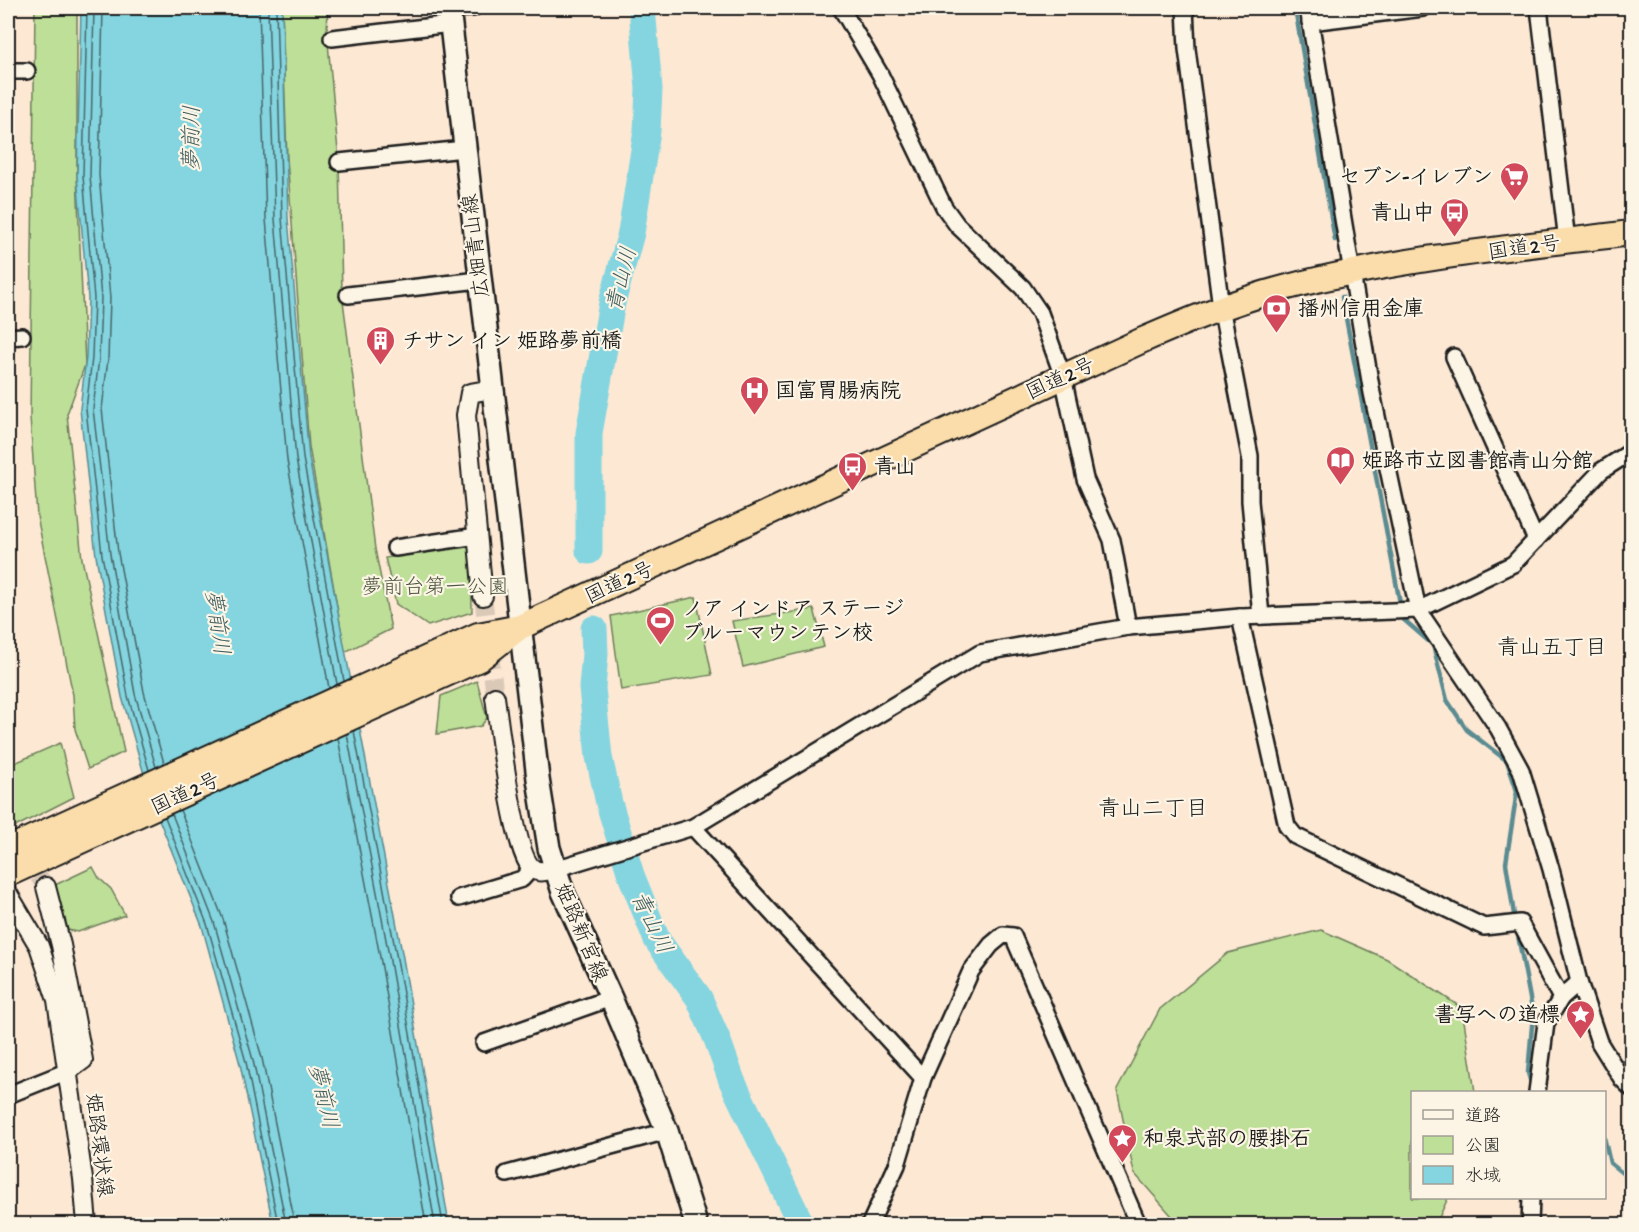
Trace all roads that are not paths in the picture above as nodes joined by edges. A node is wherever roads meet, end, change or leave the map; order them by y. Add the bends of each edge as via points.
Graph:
1 (473, 8) edge
2 (841, 8) edge
3 (1185, 8) edge
4 (1423, 8) edge
5 (1539, 8) edge
6 (449, 14) edge
7 (1309, 15) edge
8 (332, 38) dead end
9 (8, 71) edge
10 (27, 71) dead end
11 (464, 148) junction
12 (339, 162) dead end
13 (1632, 233) edge
14 (1567, 241) junction
15 (1353, 272) junction
16 (479, 280) junction
17 (348, 295) dead end
18 (1221, 308) junction
19 (1454, 357) dead end
20 (1063, 377) junction
21 (492, 389) junction
22 (1632, 451) edge
23 (477, 536) junction
24 (1536, 540) junction
25 (395, 548) dead end
26 (483, 596) tunnel mouth
27 (1409, 611) junction
28 (1261, 616) junction
29 (1240, 617) junction
30 (520, 627) junction
31 (1128, 627) junction
32 (495, 697) tunnel mouth
33 (105, 818) junction
34 (693, 827) junction
35 (8, 849) edge
36 (532, 868) junction
37 (555, 869) junction
38 (8, 874) edge
39 (46, 887) tunnel mouth
40 (8, 894) edge
41 (459, 898) dead end
42 (1579, 982) junction
43 (611, 998) junction
44 (1561, 998) junction
45 (484, 1043) dead end
46 (68, 1071) junction
47 (922, 1078) junction
48 (1632, 1089) edge
49 (1537, 1091) edge
50 (8, 1095) edge
51 (667, 1131) junction
52 (507, 1174) dead end
53 (1531, 1199) edge
54 (87, 1224) edge
55 (696, 1224) edge
56 (870, 1224) edge
57 (1138, 1224) edge
58 (1530, 1224) edge

1 - 6 street
2 - 20 street via 880,74 945,207 957,225 1023,288 1040,313
3 - 18 street
4 - 7 street
5 - 14 street
6 - 8 street
6 - 11 main road, 広畑青山線
7 - 15 street
9 - 10 street
11 - 12 street
11 - 16 main road, 広畑青山線
13 - 14 highway, 国道2号
14 - 15 highway, 国道2号
15 - 18 highway, 国道2号 via 1282,288
15 - 27 street
16 - 17 street
16 - 21 main road, 広畑青山線
18 - 20 highway, 国道2号
18 - 28 street via 1250,456 1250,501
19 - 24 street
20 - 30 highway, 国道2号
20 - 31 street via 1084,479 1112,540
21 - 23 street via 470,393 466,415
21 - 30 main road, 広畑青山線
22 - 24 street via 1601,471
23 - 25 street
23 - 26 street
24 - 27 street via 1513,564
27 - 28 street
27 - 42 street via 1498,728 1521,770
28 - 29 street
29 - 31 street
29 - 44 street via 1287,826 1295,836 1484,927 1520,923
30 - 33 highway, 国道2号 via 477,635 412,664
30 - 33 highway, 国道2号 via 479,659 417,688
30 - 37 main road, 姫路新宮線 via 542,813
31 - 34 street via 980,653
32 - 36 street via 514,818
33 - 35 highway, 国道2号
33 - 38 highway, 国道2号
34 - 37 street
34 - 47 street
36 - 37 street via 539,872
36 - 41 street via 522,879
37 - 43 main road, 姫路新宮線
39 - 46 street via 62,945 83,1060
40 - 46 street, 姫路環状線 via 39,946 57,1000
42 - 44 street
42 - 48 street via 1599,1042
43 - 45 street
43 - 51 main road, 姫路新宮線
44 - 49 street via 1546,1023
46 - 50 street
46 - 54 street, 姫路環状線
47 - 56 street via 897,1165
47 - 57 street via 971,971 992,945 1004,935 1013,936
51 - 52 street
51 - 55 main road, 姫路新宮線
53 - 58 street

